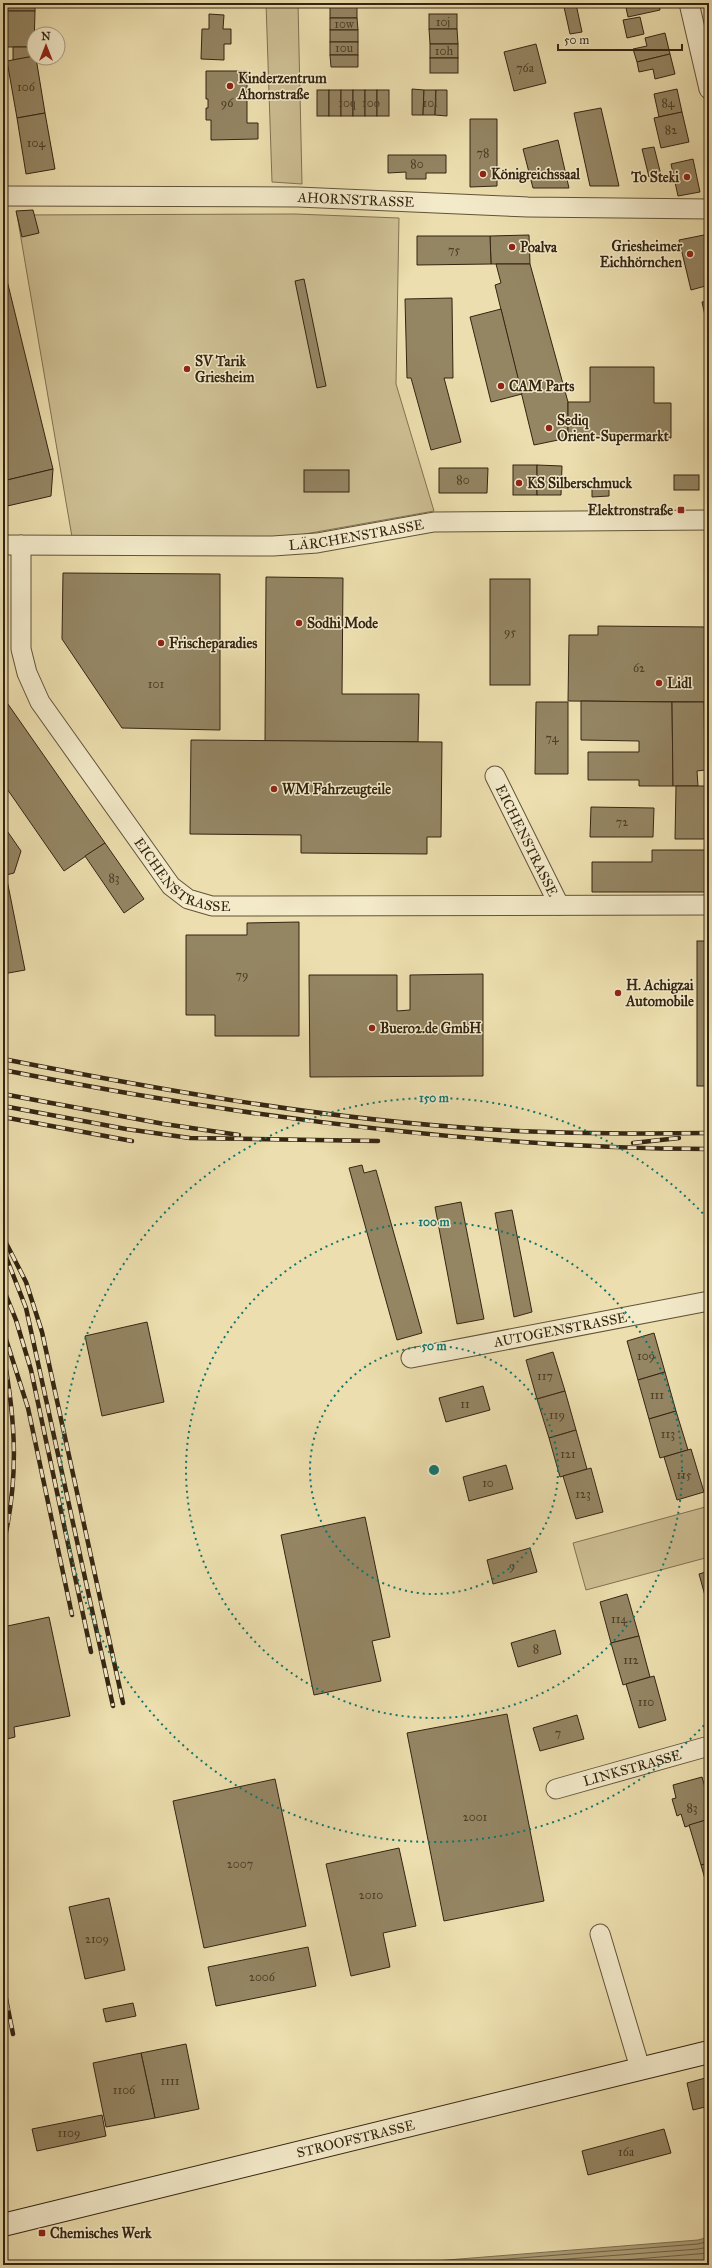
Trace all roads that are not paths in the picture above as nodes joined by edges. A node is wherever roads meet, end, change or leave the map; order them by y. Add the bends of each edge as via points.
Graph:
1 (689, 3) edge
2 (709, 89) edge
3 (3, 196) edge
4 (709, 209) edge
5 (709, 520) edge
6 (12, 545) edge
7 (495, 776) dead end
8 (559, 905) junction
9 (709, 905) edge
10 (709, 1301) edge
11 (411, 1358) dead end
12 (709, 1746) edge
13 (556, 1790) dead end
14 (600, 1934) dead end
15 (709, 2052) edge
16 (640, 2068) junction
17 (3, 2225) edge

1 - 2 street
3 - 4 street, AHORNSTRASSE via 298,197 528,207
5 - 6 street, LÄRCHENSTRASSE via 434,522 317,543 273,546
6 - 8 street, EICHENSTRASSE via 21,649 27,673 40,702 171,886 188,899 212,906
7 - 8 street, EICHENSTRASSE
8 - 9 street, EICHENSTRASSE
10 - 11 street, AUTOGENSTRASSE
12 - 13 street, LINKSTRASSE
14 - 16 street
15 - 16 street, STROOFSTRASSE
16 - 17 street, STROOFSTRASSE via 539,2095

